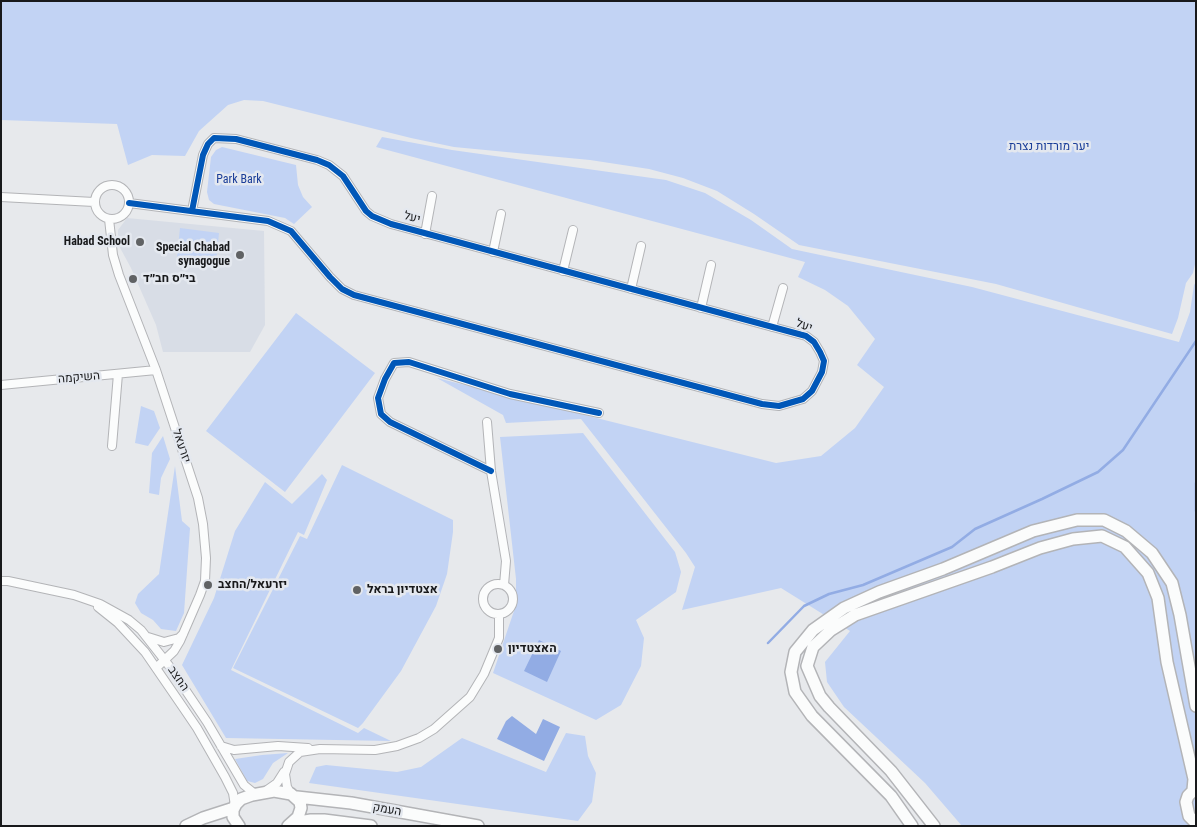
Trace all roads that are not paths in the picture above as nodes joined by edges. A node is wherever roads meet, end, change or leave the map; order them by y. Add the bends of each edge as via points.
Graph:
1 (432, 196) dead end
2 (1, 197) edge
3 (94, 202) junction
4 (129, 203) junction
5 (192, 211) junction
6 (501, 214) dead end
7 (109, 219) junction
8 (573, 230) dead end
9 (426, 234) junction
10 (641, 246) dead end
11 (493, 252) junction
12 (711, 265) dead end
13 (563, 270) junction
14 (782, 288) dead end
15 (631, 289) junction
16 (701, 308) junction
17 (772, 327) junction
18 (156, 370) junction
19 (118, 374) junction
20 (1, 385) edge
21 (599, 413) dead end
22 (487, 422) dead end
23 (112, 446) dead end
24 (491, 471) junction
25 (1, 582) edge
26 (504, 585) junction
27 (74, 595) junction
28 (500, 614) junction
29 (184, 633) junction
30 (147, 637) junction
31 (165, 660) junction
32 (156, 668) junction
33 (1196, 706) edge
34 (221, 746) junction
35 (320, 749) junction
36 (286, 768) junction
37 (1194, 789) edge
38 (259, 793) junction
39 (294, 796) junction
40 (234, 807) junction
41 (1196, 823) edge
42 (290, 824) edge
43 (186, 826) edge
44 (239, 826) edge
45 (371, 826) edge
46 (478, 826) edge
47 (912, 826) edge
48 (934, 826) edge

1 - 9 street
2 - 3 street
3 - 4 street via 102,187 114,185 124,189
3 - 7 street via 98,213
4 - 5 street
4 - 7 street via 119,218
5 - 9 street, יעל via 208,144 214,138 236,139 329,165 344,176 372,216
5 - 17 street, יעל via 281,225 292,231 342,289 354,295 779,406 803,399 812,391 824,361 814,342 806,336
6 - 11 street
7 - 18 street, יזרעאל via 113,256
8 - 13 street
9 - 11 street, יעל
10 - 15 street
11 - 13 street, יעל
12 - 16 street
13 - 15 street, יעל
14 - 17 street
15 - 16 street, יעל
16 - 17 street, יעל
18 - 19 street, השיקמה
18 - 29 street, יזרעאל via 198,498 203,524 204,580
19 - 20 street, השיקמה
19 - 23 street
21 - 24 street via 510,394 409,362 394,363 378,398 381,414 390,422
22 - 24 street
24 - 26 street via 506,561
25 - 27 street, החצב
26 - 28 street via 511,590 513,604
26 - 28 street via 490,586 483,599 486,608
27 - 30 street, החצב via 117,612
27 - 32 street, החצב via 98,607 118,623
28 - 35 street via 499,638 484,674 470,697 434,729 397,746 375,750
29 - 30 street via 164,642
29 - 31 street, יזרעאל
30 - 31 street, החצב
31 - 32 street, יזרעאל
31 - 34 street, החצב
32 - 40 street, החצב via 215,758 233,793
33 - 47 street via 1172,583 1152,553 1126,531 1104,520 1077,520 1033,531 879,592 844,608 813,630 795,652 791,672 795,692 812,716 891,796
34 - 35 street via 234,750 278,746
34 - 38 street, החצב via 244,785
35 - 36 street via 300,752
36 - 38 street via 277,784
36 - 39 street via 286,780
37 - 41 street via 1186,802 1189,816
37 - 48 street via 1167,662 1158,598 1148,573 1126,547 1102,536 1073,539 856,615 831,630 813,648 806,666 828,708 891,771
38 - 39 street, העמק via 274,791
38 - 40 street via 241,799
39 - 42 street via 301,808 298,818
39 - 46 street, העמק
40 - 43 street
40 - 44 street via 233,817
42 - 45 street, העמק via 318,820

